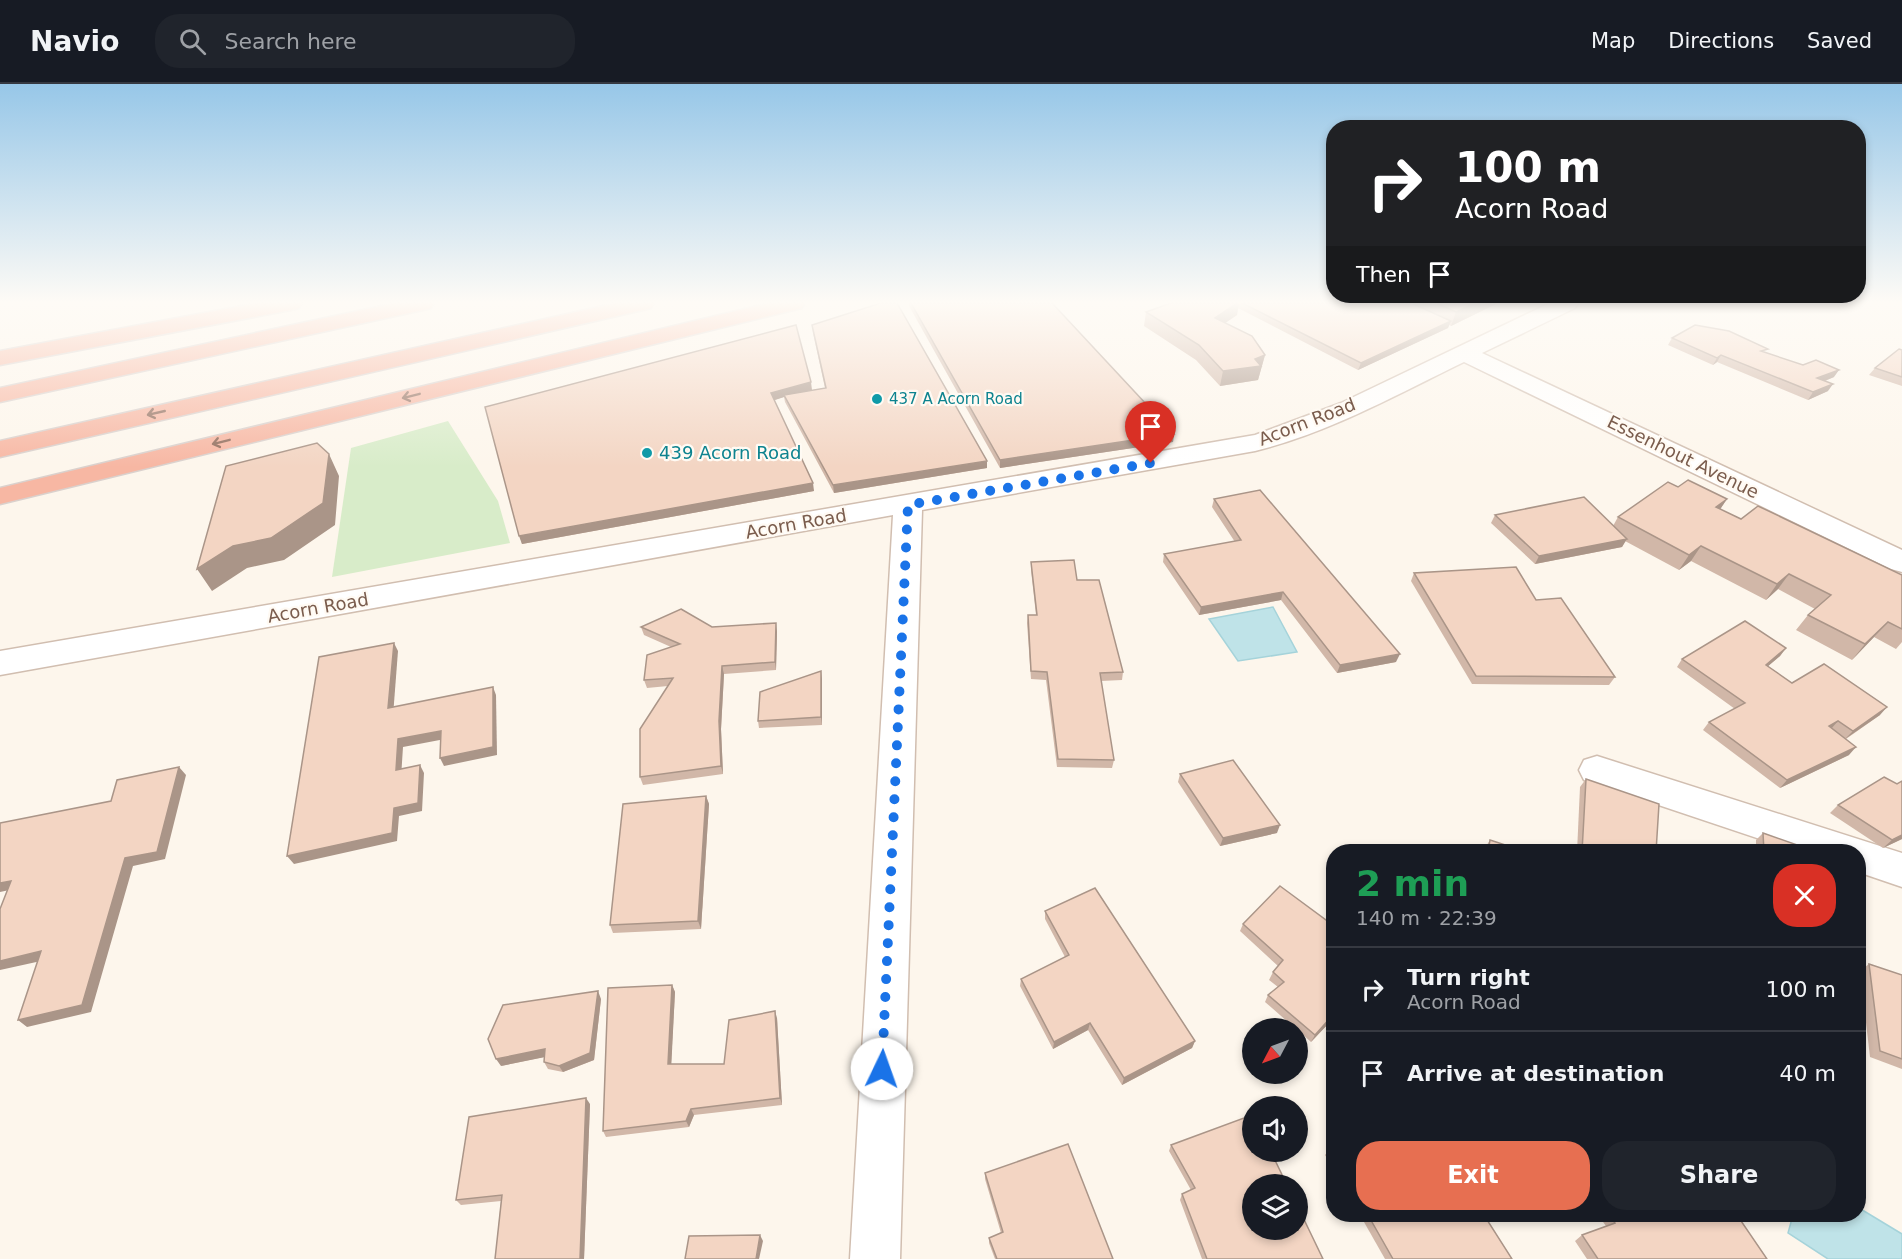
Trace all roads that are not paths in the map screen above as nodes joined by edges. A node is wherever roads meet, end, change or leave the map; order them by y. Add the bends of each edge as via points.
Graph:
1 (63, 358) edge
2 (171, 358) edge
3 (402, 358) edge
4 (569, 358) edge
5 (1454, 358) edge
6 (1474, 358) edge
7 (0, 372) edge
8 (0, 395) edge
9 (0, 449) edge
10 (0, 495) edge
11 (908, 505) junction
12 (1902, 562) edge
13 (0, 663) edge
14 (1597, 770) dead end
15 (1823, 844) edge
16 (1866, 859) edge
17 (1902, 870) edge
18 (874, 1259) edge

1 - 7 highway
2 - 8 highway
3 -> 9 highway
4 -> 10 highway
5 - 11 street, Acorn Road via 1350,408 1275,438
6 - 12 street, Essenhout Avenue
11 - 13 street, Acorn Road
11 - 18 street
14 - 15 street
16 - 17 street

